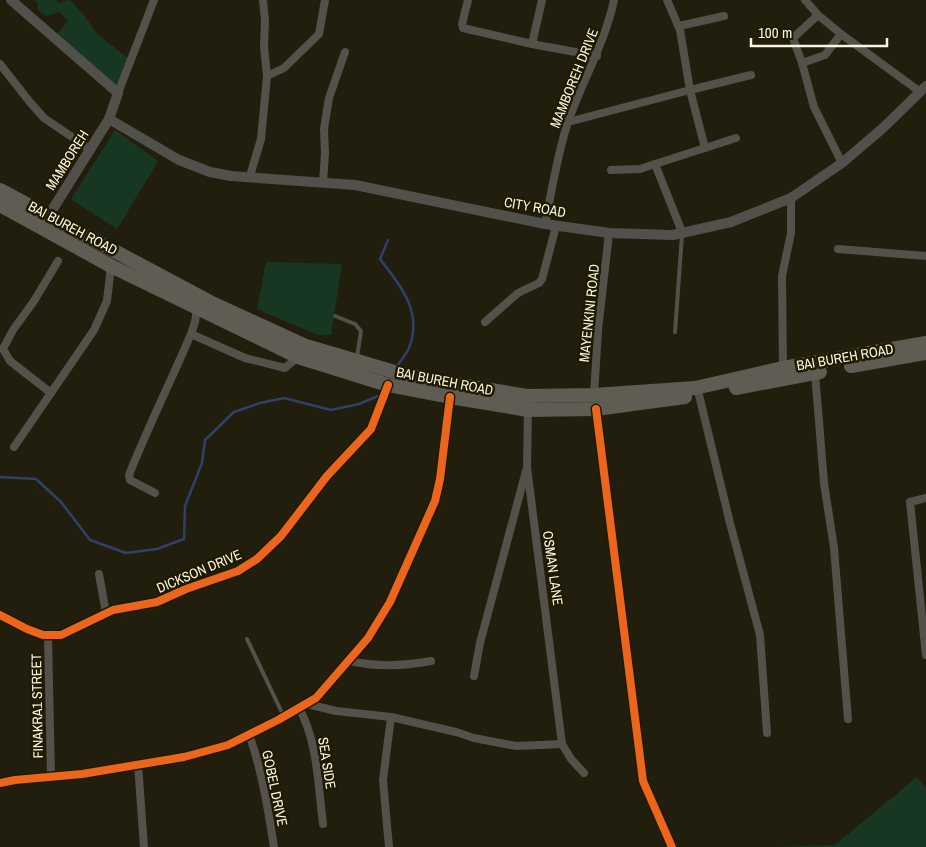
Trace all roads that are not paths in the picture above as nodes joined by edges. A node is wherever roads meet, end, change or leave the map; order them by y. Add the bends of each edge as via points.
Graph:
1 (11, 0) edge
2 (154, 0) edge
3 (263, 0) edge
4 (325, 0) edge
5 (468, 0) edge
6 (542, 0) edge
7 (614, 0) edge
8 (667, 0) edge
9 (810, 1) edge
10 (818, 15) junction
11 (724, 16) dead end
12 (679, 26) junction
13 (841, 34) junction
14 (532, 44) junction
15 (345, 52) dead end
16 (596, 56) junction
17 (802, 63) junction
18 (0, 64) edge
19 (751, 75) dead end
20 (267, 76) junction
21 (923, 88) edge
22 (690, 90) junction
23 (118, 93) junction
24 (109, 119) junction
25 (568, 122) junction
26 (736, 138) dead end
27 (705, 148) junction
28 (91, 150) junction
29 (842, 163) junction
30 (655, 164) junction
31 (611, 170) dead end
32 (250, 176) junction
33 (323, 183) junction
34 (0, 190) edge
35 (791, 198) junction
36 (0, 205) edge
37 (45, 221) junction
38 (545, 224) junction
39 (556, 226) junction
40 (682, 232) junction
41 (610, 233) junction
42 (838, 249) dead end
43 (926, 256) edge
44 (58, 261) dead end
45 (112, 266) junction
46 (197, 308) junction
47 (334, 316) dead end
48 (485, 322) dead end
49 (674, 332) dead end
50 (191, 334) junction
51 (926, 342) edge
52 (926, 353) edge
53 (298, 357) junction
54 (356, 361) junction
55 (783, 368) junction
56 (815, 373) junction
57 (388, 385) junction
58 (51, 393) junction
59 (699, 395) junction
60 (450, 397) junction
61 (528, 402) junction
62 (595, 402) junction
63 (14, 448) dead end
64 (527, 467) junction
65 (155, 493) dead end
66 (926, 498) edge
67 (99, 574) dead end
68 (106, 613) junction
69 (0, 615) edge
70 (48, 635) junction
71 (246, 639) dead end
72 (926, 655) edge
73 (350, 660) junction
74 (431, 661) dead end
75 (474, 676) dead end
76 (303, 706) junction
77 (284, 717) junction
78 (392, 717) junction
79 (848, 719) dead end
80 (767, 733) dead end
81 (249, 734) junction
82 (562, 744) junction
83 (138, 764) junction
84 (584, 773) dead end
85 (51, 777) junction
86 (0, 783) edge
87 (324, 824) dead end
88 (144, 847) edge
89 (274, 847) edge
90 (388, 847) edge
91 (672, 847) edge

1 - 23 main road
2 - 23 street
3 - 20 street
4 - 20 street via 319,34 284,68
5 - 14 street via 463,28
6 - 14 street
7 - 16 street, MAMBOREH DRIVE via 610,22
8 - 12 street
9 - 10 street
10 - 13 street
10 - 17 street via 793,38
11 - 12 street
12 - 22 street
13 - 17 street via 825,54
13 - 21 street
14 - 16 street
15 - 33 street via 329,98 324,129
16 - 25 street, MAMBOREH DRIVE
17 - 29 street via 814,107
18 - 28 street via 44,118
19 - 22 street
20 - 32 street via 261,139
21 - 29 main road, CITY ROAD
22 - 25 street
22 - 27 street
23 - 24 main road, MAMBOREH
24 - 28 main road, MAMBOREH
24 - 32 main road, CITY ROAD via 179,160 210,172
25 - 38 street, MAMBOREH DRIVE
26 - 27 street
27 - 30 street
28 - 37 main road, MAMBOREH
29 - 35 main road, CITY ROAD
30 - 31 street via 640,169
30 - 40 street
32 - 33 main road, CITY ROAD
33 - 38 main road, CITY ROAD via 355,185
34 - 37 highway, BAI BUREH ROAD
35 - 40 main road, CITY ROAD via 731,222
35 - 55 street via 791,233 782,276
36 - 37 highway, BAI BUREH ROAD
37 - 45 highway, BAI BUREH ROAD
37 - 54 highway, BAI BUREH ROAD via 306,346
38 - 39 main road, CITY ROAD
39 - 41 main road, CITY ROAD
39 - 48 street via 540,284 518,293
40 - 41 main road, CITY ROAD
40 - 49 lane
41 - 62 street, MAYENKINI ROAD via 598,330
42 - 43 street
44 - 58 street via 3,349 10,361
45 - 46 highway, BAI BUREH ROAD
45 - 58 street via 107,301 94,330
46 - 50 street
46 - 53 highway, BAI BUREH ROAD
47 - 54 lane via 356,324 361,331
50 - 53 street via 246,358 285,368
50 - 65 street via 129,475 130,480
51 - 55 highway, BAI BUREH ROAD
52 - 56 highway, BAI BUREH ROAD
53 - 57 highway, BAI BUREH ROAD
54 - 61 highway, BAI BUREH ROAD
55 - 62 highway, BAI BUREH ROAD via 695,388
56 - 59 highway, BAI BUREH ROAD
56 - 79 street
57 - 60 highway, BAI BUREH ROAD
57 - 68 street, DICKSON DRIVE via 371,429 327,476 281,536 257,559 238,571 157,602
58 - 63 street
59 - 62 highway, BAI BUREH ROAD
59 - 80 street via 760,635
60 - 61 highway, BAI BUREH ROAD
60 - 73 street via 440,479 434,501 390,602
61 - 62 highway, BAI BUREH ROAD
61 - 64 street, OSMAN LANE
62 - 91 street, MAYENKINI ROAD via 643,781
64 - 75 street
64 - 82 street, OSMAN LANE
66 - 72 street via 910,502
67 - 68 street
68 - 70 street, DICKSON DRIVE via 61,634
69 - 70 street via 27,629
70 - 85 street, FINAKRA1 STREET
71 - 77 lane
73 - 74 street via 366,664
73 - 76 street via 316,698
76 - 77 street
76 - 78 street
76 - 87 street, SEA SIDE
77 - 81 street
78 - 82 street via 516,746
78 - 90 street via 383,780
81 - 83 street via 228,745 184,757
81 - 89 street, GOBEL DRIVE via 267,801
82 - 84 street, OSMAN LANE
83 - 85 street
83 - 88 street
85 - 86 street

